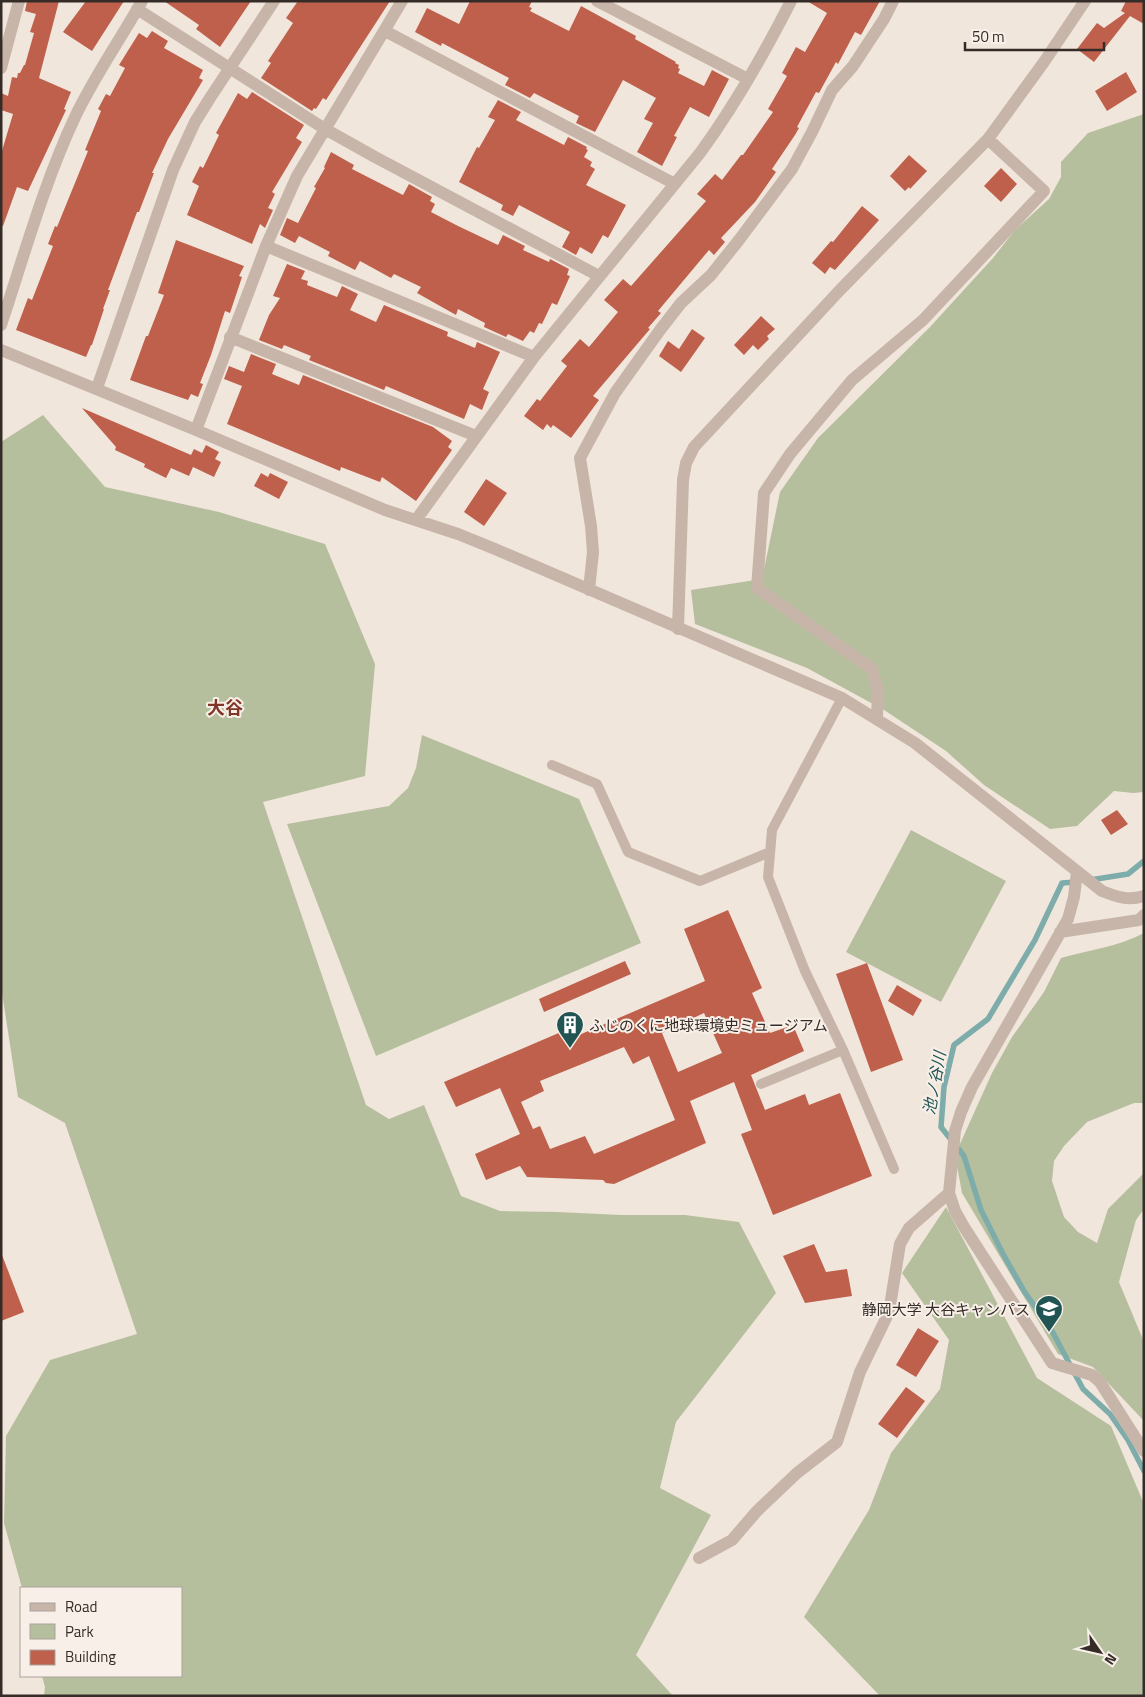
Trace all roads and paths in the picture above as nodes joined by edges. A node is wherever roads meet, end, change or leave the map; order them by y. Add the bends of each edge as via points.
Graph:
1 (19, 1) edge
2 (274, 1) edge
3 (402, 1) edge
4 (597, 1) edge
5 (791, 1) edge
6 (893, 1) edge
7 (1085, 1) edge
8 (140, 5) edge
9 (385, 32) junction
10 (1, 68) edge
11 (229, 68) junction
12 (748, 80) junction
13 (325, 129) junction
14 (988, 139) junction
15 (675, 184) junction
16 (266, 246) junction
17 (599, 276) junction
18 (1, 325) edge
19 (230, 337) junction
20 (1, 350) edge
21 (534, 357) junction
22 (97, 388) junction
23 (196, 430) junction
24 (476, 436) junction
25 (416, 520) junction
26 (589, 590) junction
27 (678, 629) junction
28 (842, 698) junction
29 (877, 718) junction
30 (552, 765) dead end
31 (770, 852) junction
32 (1077, 872) junction
33 (1144, 896) edge
34 (1144, 915) edge
35 (1060, 932) junction
36 (842, 1050) junction
37 (761, 1084) dead end
38 (894, 1169) dead end
39 (949, 1193) junction
40 (1144, 1451) edge
41 (699, 1558) dead end

1 - 10 street
2 - 11 street
3 - 9 street
4 - 12 street
5 - 12 street
6 - 26 street via 853,66 832,90 792,168 711,275 681,303 655,338 615,393 580,458 593,552
7 - 14 street
8 - 11 street
8 - 18 street via 75,117 47,188
9 - 13 street
9 - 15 street
11 - 13 street
11 - 22 street via 172,170
12 - 15 street via 723,122
13 - 16 street via 297,176
13 - 17 street
14 - 27 street via 840,290 694,447 686,463 683,480
14 - 29 street via 1044,191 923,320 852,380 790,454 764,493 757,588 872,669 878,691
15 - 17 street
16 - 19 street
16 - 21 street
17 - 21 street
19 - 23 street
19 - 24 street
20 - 22 street
21 - 24 street
22 - 23 street
23 - 25 street
24 - 25 street
25 - 26 street via 458,534
26 - 27 street
27 - 28 street
28 - 29 street
28 - 31 lane via 772,830
29 - 32 street via 915,742
30 - 31 lane via 598,784 628,852 700,881
31 - 36 lane via 768,877 805,970
32 - 33 street via 1102,891 1120,898
32 - 35 street via 1068,919
34 - 35 street via 1139,920
35 - 39 street via 961,1112 955,1131
36 - 37 lane
36 - 38 lane
39 - 40 street via 964,1228 1052,1363 1092,1375 1100,1382
39 - 41 street via 909,1228 900,1244 888,1312 860,1372 837,1442 764,1504 732,1540

